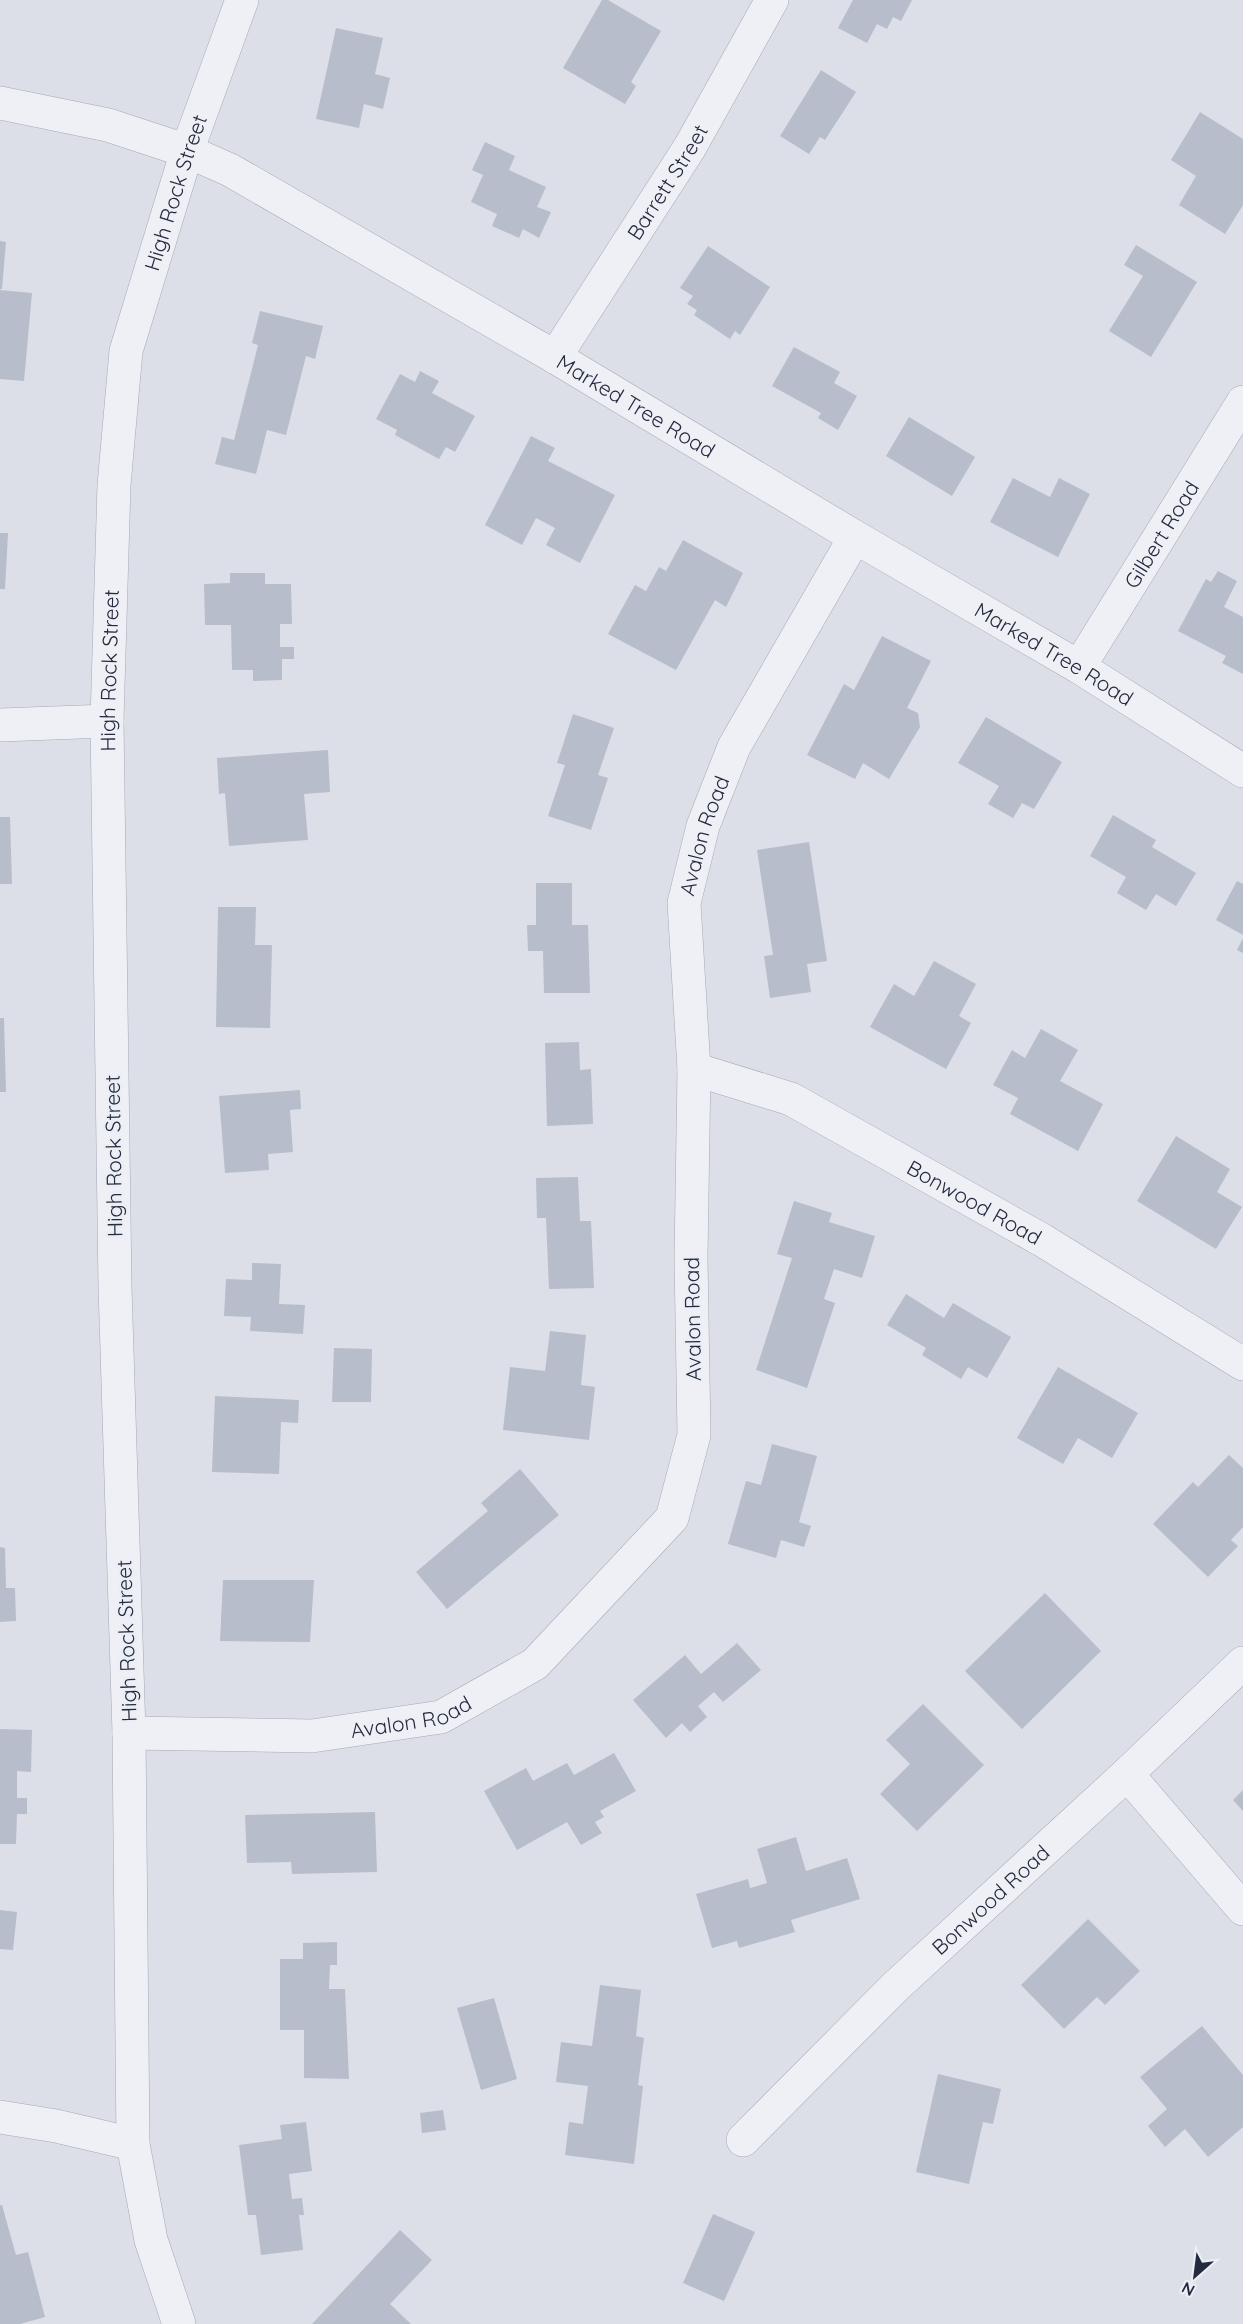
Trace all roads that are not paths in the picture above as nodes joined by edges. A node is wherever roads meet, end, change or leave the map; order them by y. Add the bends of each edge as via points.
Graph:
1 (242, 0) edge
2 (772, 0) edge
3 (0, 103) edge
4 (187, 151) junction
5 (555, 357) junction
6 (1243, 402) edge
7 (855, 537) junction
8 (1079, 667) junction
9 (107, 721) junction
10 (0, 725) edge
11 (1243, 771) edge
12 (694, 1069) junction
13 (1243, 1364) edge
14 (1243, 1664) edge
15 (129, 1733) junction
16 (1127, 1774) junction
17 (1243, 1909) edge
18 (0, 2117) edge
19 (743, 2140) dead end
20 (133, 2144) junction
21 (179, 2324) edge

1 - 4 street, High Rock Street
2 - 5 street, Barrett Street via 690,147
3 - 4 street, Marked Tree Road via 108,125
4 - 5 street, Marked Tree Road via 230,170
4 - 9 street, High Rock Street via 126,351 114,485
5 - 7 street, Marked Tree Road
6 - 8 street, Gilbert Road
7 - 8 street, Marked Tree Road
7 - 12 street, Avalon Road via 734,747 704,826 684,903
8 - 11 street, Marked Tree Road
9 - 10 street
9 - 15 street, High Rock Street via 115,1287
12 - 13 street, Bonwood Road via 791,1099 1042,1240
12 - 15 street, Avalon Road via 694,1435 672,1518 535,1664 441,1717 312,1736
14 - 16 street, Bonwood Road
15 - 20 street, High Rock Street
16 - 17 street
16 - 19 street, Bonwood Road via 895,1987
18 - 20 street
20 - 21 street, High Rock Street via 151,2240

